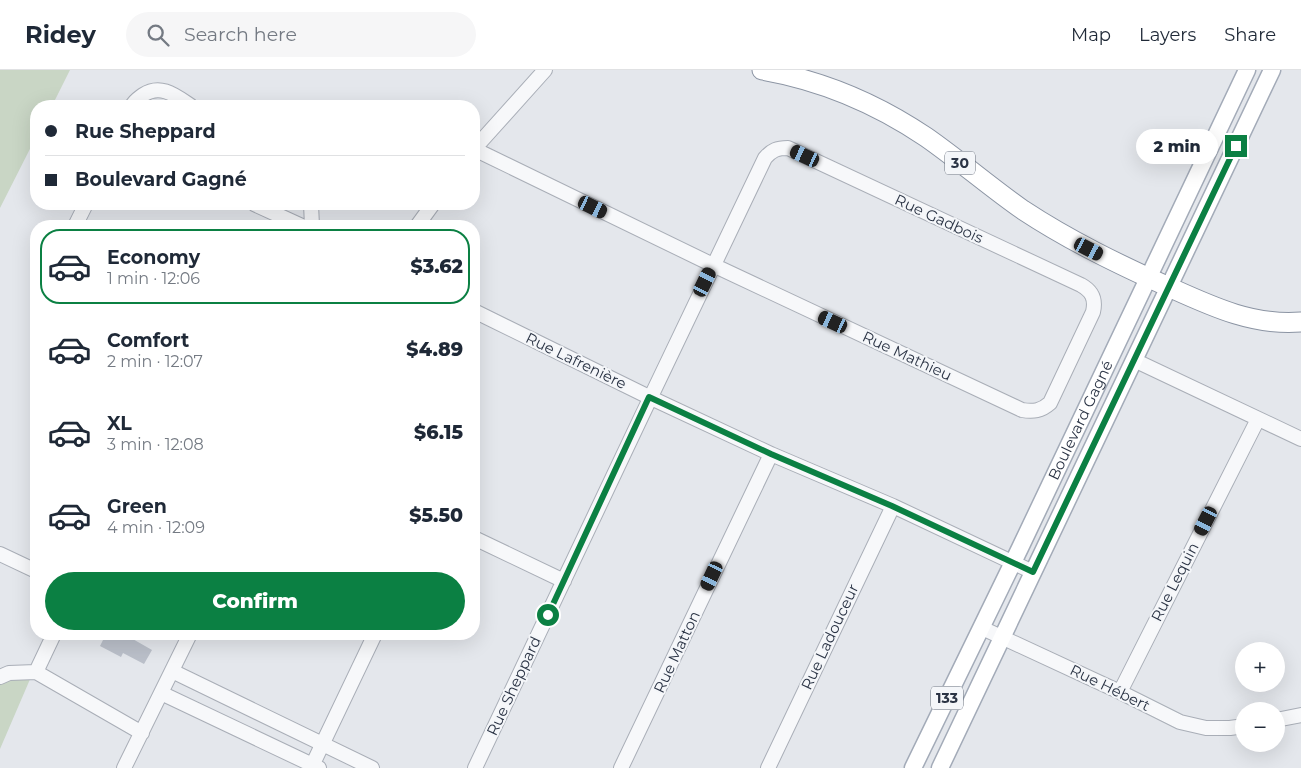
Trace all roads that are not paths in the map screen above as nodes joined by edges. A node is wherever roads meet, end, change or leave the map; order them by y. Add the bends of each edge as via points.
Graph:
1 (546, 70) edge
2 (762, 70) edge
3 (1247, 70) edge
4 (1272, 70) edge
5 (137, 100) edge
6 (182, 100) edge
7 (480, 142) edge
8 (778, 148) joint
9 (480, 152) edge
10 (267, 210) edge
11 (289, 220) edge
12 (713, 265) junction
13 (1148, 278) junction
14 (1168, 287) junction
15 (1094, 300) joint
16 (480, 314) edge
17 (1301, 322) edge
18 (1134, 360) junction
19 (649, 397) junction
20 (1258, 419) junction
21 (1301, 439) edge
22 (771, 454) junction
23 (892, 506) junction
24 (480, 541) edge
25 (0, 554) edge
26 (1013, 563) junction
27 (30, 569) edge
28 (1033, 572) junction
29 (564, 581) junction
30 (982, 628) junction
31 (1002, 637) junction
32 (51, 640) edge
33 (187, 640) edge
34 (372, 640) edge
35 (172, 671) junction
36 (36, 672) junction
37 (0, 677) edge
38 (161, 692) junction
39 (1120, 692) junction
40 (1301, 715) edge
41 (1285, 718) edge
42 (1235, 727) edge
43 (142, 733) junction
44 (322, 744) junction
45 (314, 767) edge
46 (124, 768) edge
47 (372, 768) edge
48 (475, 768) edge
49 (621, 768) edge
50 (768, 768) edge
51 (913, 768) edge
52 (940, 768) edge

1 - 7 street
2 - 13 highway, 30 via 820,85 882,111 926,138 1035,218
3 - 13 main road, Boulevard Gagné / 133
4 - 14 main road, Boulevard Gagné / 133
5 - 6 street via 159,90
8 - 12 street, Rue Sheppard via 765,158
8 - 15 street, Rue Gadbois via 788,148 1081,285 1088,289
9 - 12 street, Rue Mathieu
10 - 11 street
12 - 15 street, Rue Mathieu via 1028,411 1040,410 1050,403 1093,312
12 - 19 street, Rue Sheppard
13 - 14 highway, 30
13 - 26 main road, Boulevard Gagné / 133
14 - 17 highway, 30 via 1250,319 1274,323
14 - 18 main road, Boulevard Gagné / 133
16 - 19 street, Rue Lafrenière
18 - 20 street
18 - 28 main road, Boulevard Gagné / 133
19 - 22 street, Rue Lafrenière
19 - 29 street, Rue Sheppard
20 - 21 street
20 - 39 street, Rue Lequin
22 - 23 street, Rue Lafrenière
22 - 49 street, Rue Matton
23 - 26 street, Rue Lafrenière
23 - 50 street, Rue Ladouceur
24 - 29 street
25 - 27 street
26 - 28 street, Rue Lafrenière
26 - 30 main road, Boulevard Gagné / 133
28 - 31 main road, Boulevard Gagné / 133
29 - 48 street, Rue Sheppard
30 - 31 street, Rue Hébert
30 - 51 main road, Boulevard Gagné / 133
31 - 39 street, Rue Hébert
31 - 52 main road, Boulevard Gagné / 133
32 - 36 street
33 - 35 street
34 - 44 street
35 - 38 street
35 - 44 street
36 - 37 street via 9,673
36 - 43 street
38 - 43 street
38 - 45 street
39 - 42 street, Rue Hébert via 1180,722 1206,728
40 - 41 street
43 - 46 street
44 - 45 street
44 - 47 street

